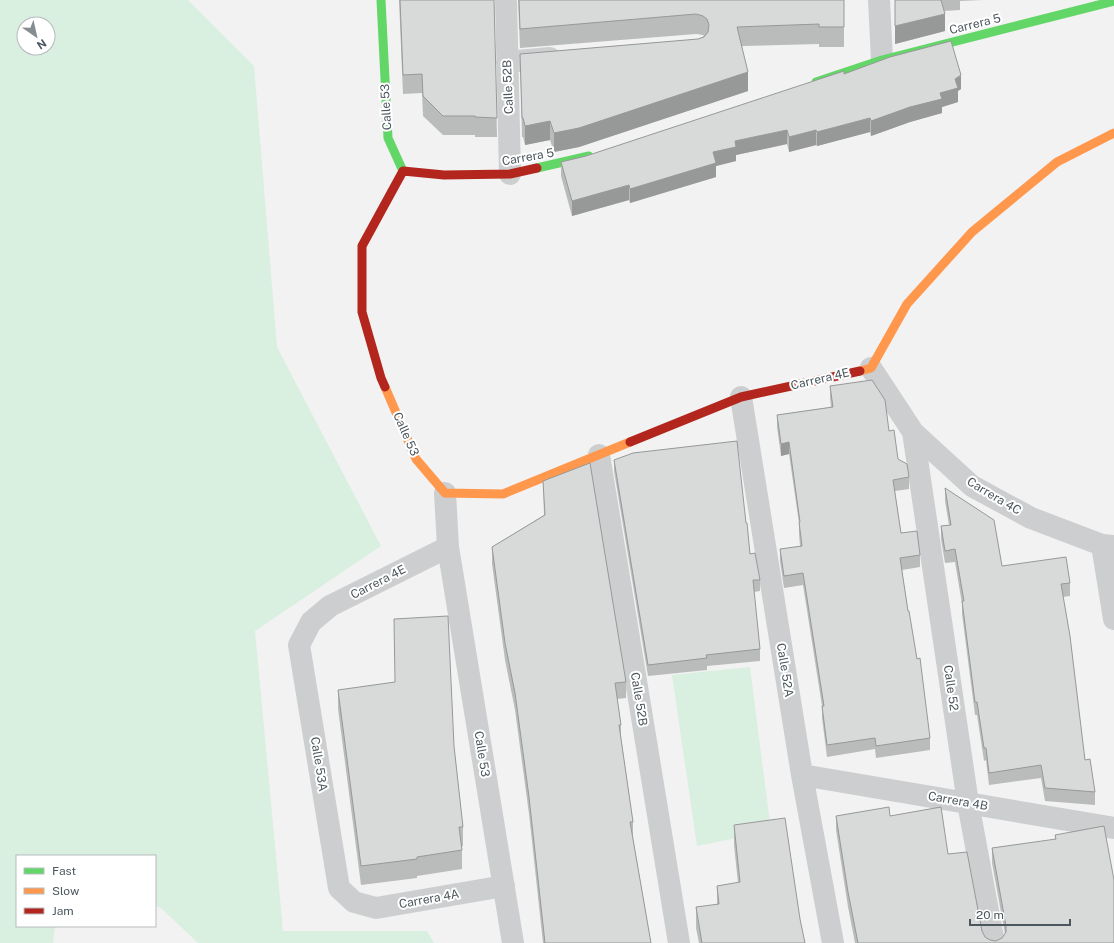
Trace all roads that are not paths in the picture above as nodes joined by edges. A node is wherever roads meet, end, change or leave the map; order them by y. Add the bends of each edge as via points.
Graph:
1 (381, 0) edge
2 (506, 0) edge
3 (879, 0) edge
4 (1114, 1) edge
5 (570, 57) edge
6 (882, 60) junction
7 (507, 62) junction
8 (807, 85) edge
9 (1114, 134) edge
10 (597, 154) edge
11 (402, 171) junction
12 (510, 174) junction
13 (871, 368) junction
14 (741, 397) junction
15 (913, 432) junction
16 (599, 455) junction
17 (445, 493) junction
18 (1108, 546) edge
19 (448, 547) junction
20 (1114, 619) edge
21 (311, 622) joint
22 (802, 775) junction
23 (968, 803) junction
24 (1114, 828) edge
25 (504, 886) junction
26 (354, 902) joint
27 (513, 943) edge
28 (679, 943) edge
29 (833, 943) edge
30 (994, 943) edge

1 - 11 street, Calle 53 via 388,138
2 - 7 street, Calle 52B
3 - 6 street
4 - 6 street, Carrera 5
5 - 7 street
6 - 8 street, Carrera 5
7 - 12 street, Calle 52B
9 - 13 street via 1057,162 972,232 908,304
10 - 12 street, Carrera 5
11 - 12 street, Carrera 5 via 444,175
11 - 17 street, Calle 53 via 362,246 362,312 382,378 416,459
13 - 14 street, Carrera 4E
13 - 15 street, Carrera 4C
14 - 16 street, Carrera 4E
14 - 22 street, Calle 52A
15 - 18 street, Carrera 4C via 972,486 1031,518
15 - 23 street, Calle 52
16 - 17 street, Carrera 4E via 503,494
16 - 28 street, Calle 52B
17 - 19 street, Calle 53
18 - 20 street
19 - 21 street, Carrera 4E via 330,606
19 - 25 street, Calle 53
21 - 26 street, Calle 53A via 299,645 339,888
22 - 23 street, Carrera 4B
22 - 29 street, Calle 52A
23 - 24 street, Carrera 4B
23 - 30 street, Calle 52
25 - 26 street, Carrera 4A via 376,908
25 - 27 street, Calle 53

